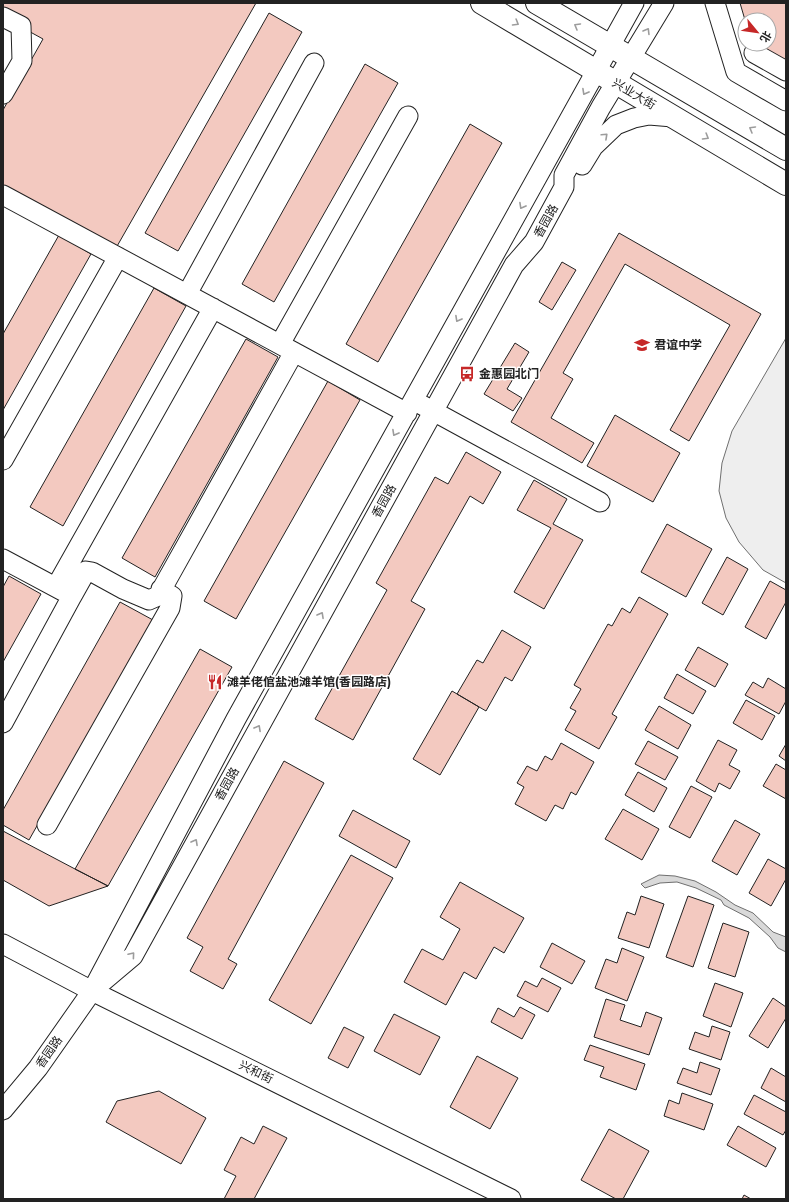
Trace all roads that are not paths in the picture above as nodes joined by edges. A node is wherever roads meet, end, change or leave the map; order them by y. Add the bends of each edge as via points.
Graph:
1 (482, 3) edge
2 (537, 3) edge
3 (634, 3) edge
4 (664, 3) edge
5 (714, 3) edge
6 (3, 17) edge
7 (610, 46) junction
8 (754, 54) dead end
9 (631, 58) junction
10 (314, 63) dead end
11 (786, 71) edge
12 (596, 72) junction
13 (615, 83) junction
14 (3, 94) edge
15 (786, 101) edge
16 (408, 116) dead end
17 (673, 117) junction
18 (786, 149) edge
19 (786, 184) edge
20 (564, 188) junction
21 (3, 195) edge
22 (118, 257) junction
23 (187, 294) junction
24 (213, 308) junction
25 (287, 348) junction
26 (410, 407) junction
27 (433, 412) junction
28 (3, 460) edge
29 (600, 502) dead end
30 (3, 559) edge
31 (56, 587) junction
32 (161, 589) junction
33 (72, 596) junction
34 (3, 723) edge
35 (47, 825) dead end
36 (3, 944) edge
37 (92, 991) junction
38 (3, 1110) edge
39 (510, 1199) edge

1 -> 12 main road, 兴业大街
7 -> 2 main road
3 - 7 street, 香园路
9 -> 4 street, 香园路
5 - 15 street via 736,72
6 - 14 street via 21,26 22,61
7 - 9 main road
7 - 12 street, 香园路
8 - 11 street
9 - 13 street, 香园路
18 -> 9 main road
10 - 23 street
12 - 13 main road, 兴业大街
12 -> 26 street, 香园路
13 - 17 main road, 兴业大街
13 - 20 street, 香园路 via 564,175
16 - 25 street
17 -> 19 main road, 兴业大街
20 -> 17 street via 574,179 593,147 616,125 649,115
20 - 27 street, 香园路 via 534,242 514,265
21 - 22 street
22 - 23 street
22 - 28 street
23 - 24 street
24 - 25 street
24 - 31 street
25 - 26 street
25 - 32 street
26 - 27 street
26 -> 37 street, 香园路 via 236,719
27 - 29 street
37 -> 27 street, 香园路 via 133,956
30 - 31 street
31 - 33 street
32 - 33 street via 158,596 149,600 86,571
32 - 35 street via 172,596 170,608
33 - 34 street
36 - 37 street, 兴和街
37 - 38 street, 香园路 via 38,1068
37 - 39 street, 兴和街

